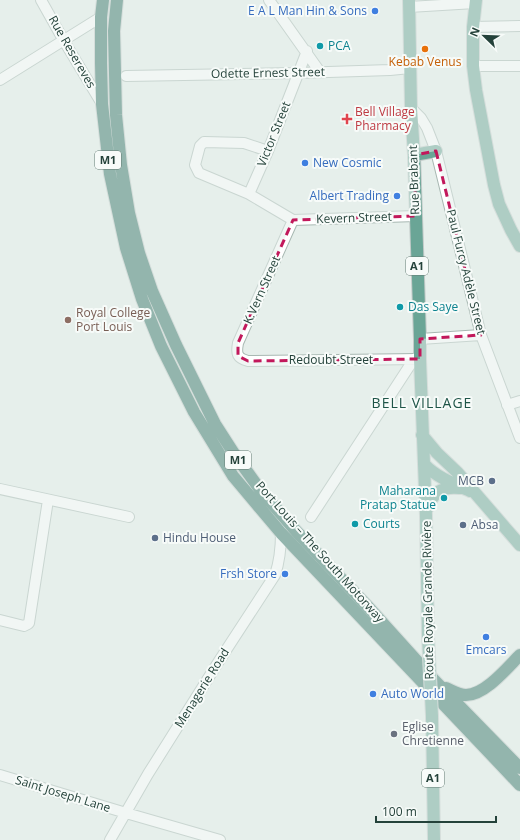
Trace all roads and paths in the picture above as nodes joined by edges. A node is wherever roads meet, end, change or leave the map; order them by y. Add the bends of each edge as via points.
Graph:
1 (41, 0) edge
2 (103, 0) edge
3 (116, 0) edge
4 (269, 0) edge
5 (476, 2) edge
6 (409, 4) edge
7 (101, 17) junction
8 (520, 26) edge
9 (473, 27) junction
10 (64, 41) junction
11 (306, 51) junction
12 (473, 66) junction
13 (520, 66) edge
14 (410, 68) junction
15 (320, 72) junction
16 (298, 73) junction
17 (126, 76) dead end
18 (0, 80) edge
19 (102, 104) junction
20 (411, 108) junction
21 (268, 151) junction
22 (436, 151) junction
23 (414, 155) junction
24 (249, 194) junction
25 (416, 216) junction
26 (293, 220) junction
27 (520, 246) edge
28 (481, 335) junction
29 (420, 339) junction
30 (242, 359) joint
31 (417, 359) junction
32 (520, 401) edge
33 (507, 405) junction
34 (422, 435) junction
35 (520, 438) edge
36 (424, 464) junction
37 (0, 489) edge
38 (465, 489) junction
39 (476, 494) junction
40 (48, 500) junction
41 (426, 511) junction
42 (129, 517) dead end
43 (311, 517) dead end
44 (281, 533) junction
45 (519, 541) edge
46 (0, 620) edge
47 (520, 655) edge
48 (435, 681) junction
49 (520, 768) edge
50 (0, 775) edge
51 (520, 785) edge
52 (126, 813) junction
53 (203, 838) edge
54 (110, 840) edge
55 (220, 840) edge
56 (434, 840) edge

1 - 10 street, Rue Resereves
2 - 7 highway, Port Louis – The South Motorway / M1
3 - 48 highway, Port Louis – The South Motorway / M1 via 116,115 129,213 152,291 176,345 215,424 261,491
4 - 11 street
5 - 6 street
5 - 9 main road
6 - 14 main road, Rue Brabant / A1
7 - 10 street
7 - 19 highway, Port Louis – The South Motorway / M1
8 - 9 street
9 - 12 main road
10 - 18 street
10 - 19 street, Rue Resereves
11 - 15 street
11 - 16 street, Victor Street
12 - 13 street
12 - 27 main road via 494,185 499,204
14 - 15 street, Odette Ernest Street
14 - 20 main road, Rue Brabant / A1
15 - 16 street, Odette Ernest Street
16 - 17 street, Odette Ernest Street
16 - 21 street, Victor Street
19 - 44 highway, Port Louis – The South Motorway / M1 via 110,174 126,248 161,346 194,412 233,476
20 - 22 street, Paul Furcy Adèle Street via 427,128
20 - 23 main road, Rue Brabant / A1
21 - 24 street, Victor Street
21 - 24 street via 244,143 204,142 200,146 195,165 199,173
22 - 23 main road
22 - 28 street, Paul Furcy Adèle Street
23 - 25 main road, Rue Brabant / A1
24 - 26 street
25 - 26 street, Kevern Street
25 - 29 main road, Rue Brabant / A1
26 - 30 street, K.Vern Street via 238,343 238,356
28 - 29 street
28 - 33 street, Paul Furcy Adèle Street
29 - 31 main road, Rue Brabant / A1
30 - 31 street, Redoubt Street
31 - 34 main road, Route Royale Grande Rivière / A1
31 - 43 street
32 - 33 street
33 - 35 street, Paul Furcy Adèle Street
34 - 36 main road, Route Royale Grande Rivière / A1
34 - 39 main road
36 - 38 main road via 429,470
36 - 41 main road, Route Royale Grande Rivière / A1
37 - 40 street
38 - 39 main road
38 - 41 main road via 440,490 431,499
39 - 45 main road
40 - 42 street
40 - 46 street via 29,623 24,626
41 - 56 main road, Route Royale Grande Rivière / A1, bridge
44 - 51 highway, Port Louis – The South Motorway / M1
44 - 52 street, Menagerie Road via 281,554 276,575 218,661
47 - 48 highway via 487,688 476,694 466,696 456,693
48 - 49 highway, Port Louis – The South Motorway / M1
50 - 52 street, Saint Joseph Lane
52 - 53 street, Saint Joseph Lane
52 - 54 street, Menagerie Road
53 - 55 street, Saint Joseph Lane

